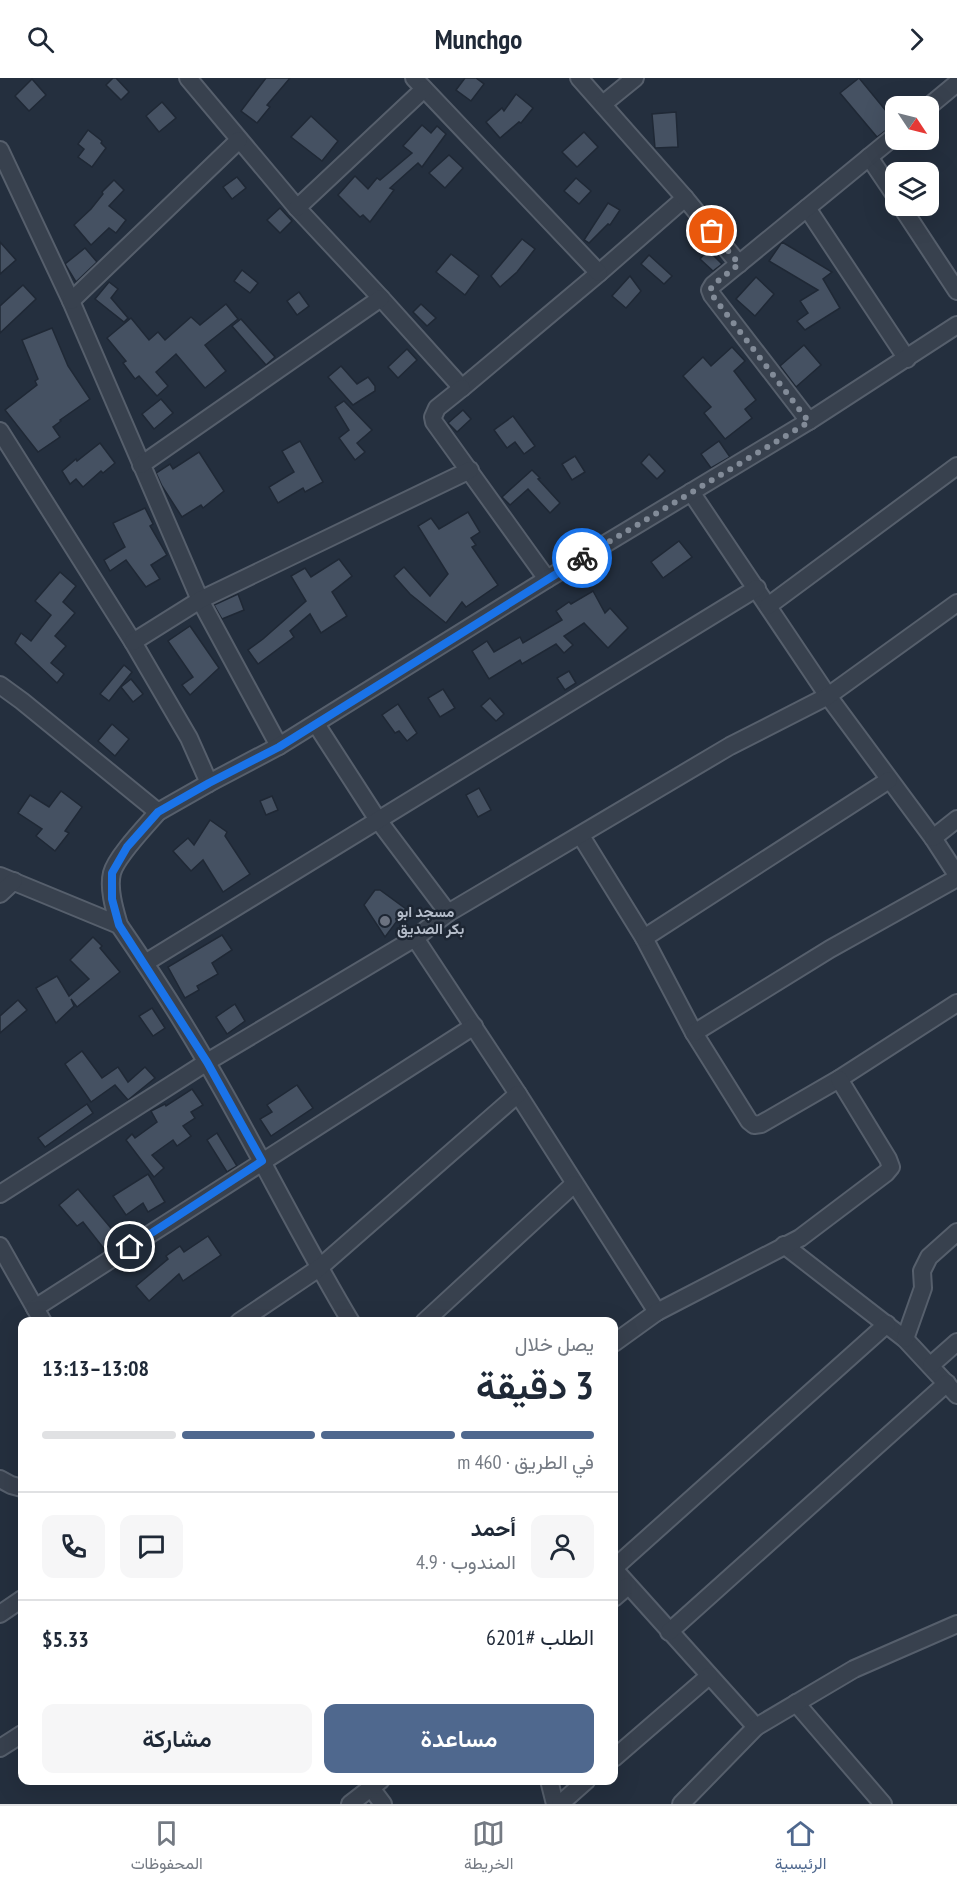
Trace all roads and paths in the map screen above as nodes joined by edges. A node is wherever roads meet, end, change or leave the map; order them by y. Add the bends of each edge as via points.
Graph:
1 (579, 78) edge
2 (635, 78) edge
3 (190, 79) edge
4 (957, 83) edge
5 (419, 84) edge
6 (939, 98) edge
7 (603, 104) junction
8 (239, 140) junction
9 (885, 144) edge
10 (0, 150) edge
11 (869, 157) junction
12 (885, 181) edge
13 (685, 198) junction
14 (297, 208) junction
15 (807, 208) junction
16 (908, 216) edge
17 (739, 264) junction
18 (599, 273) junction
19 (957, 291) edge
20 (381, 298) junction
21 (70, 301) junction
22 (957, 325) edge
23 (907, 359) junction
24 (462, 388) junction
25 (809, 422) junction
26 (0, 431) edge
27 (141, 465) junction
28 (957, 466) edge
29 (470, 470) junction
30 (691, 492) junction
31 (547, 579) junction
32 (757, 588) junction
33 (200, 600) junction
34 (957, 603) edge
35 (768, 606) junction
36 (133, 642) junction
37 (0, 685) edge
38 (828, 696) junction
39 (316, 724) junction
40 (279, 747) junction
41 (889, 780) junction
42 (209, 783) junction
43 (158, 812) junction
44 (957, 819) edge
45 (378, 820) junction
46 (581, 836) junction
47 (933, 838) junction
48 (957, 877) edge
49 (7, 879) edge
50 (0, 894) edge
51 (448, 914) junction
52 (119, 925) junction
53 (415, 938) junction
54 (644, 938) junction
55 (145, 963) junction
56 (957, 1003) edge
57 (474, 1026) junction
58 (694, 1033) junction
59 (207, 1062) junction
60 (839, 1079) junction
61 (518, 1094) junction
62 (262, 1161) junction
63 (574, 1184) junction
64 (0, 1194) edge
65 (957, 1232) edge
66 (784, 1245) junction
67 (0, 1246) edge
68 (319, 1268) junction
69 (657, 1312) junction
70 (39, 1315) edge
71 (246, 1317) edge
72 (348, 1317) edge
73 (429, 1317) edge
74 (887, 1324) junction
75 (905, 1339) junction
76 (618, 1340) edge
77 (957, 1342) edge
78 (931, 1365) junction
79 (952, 1389) edge
80 (0, 1479) edge
81 (18, 1487) edge
82 (618, 1564) edge
83 (618, 1573) edge
84 (628, 1586) junction
85 (618, 1595) edge
86 (18, 1602) edge
87 (0, 1614) edge
88 (957, 1624) edge
89 (669, 1632) junction
90 (709, 1676) junction
91 (796, 1703) junction
92 (756, 1728) junction
93 (18, 1737) edge
94 (0, 1748) edge
95 (618, 1755) edge
96 (372, 1785) edge
97 (375, 1785) edge
98 (551, 1785) edge
99 (581, 1785) edge
100 (350, 1804) edge
101 (383, 1804) edge
102 (557, 1804) edge
103 (681, 1804) edge
104 (883, 1804) edge

1 - 7 street
2 - 7 street
3 - 8 street
4 - 6 street
5 - 14 street
5 - 18 street
7 - 13 street
8 - 14 street
8 - 21 street
9 - 11 street
10 - 21 street
11 - 12 street
11 - 15 street
13 - 17 street
13 - 18 street
14 - 20 street
15 - 17 street
15 - 23 street
16 - 19 street
17 - 25 street via 713,285 712,295
18 - 24 street
20 - 24 street
20 - 27 street
21 - 27 street
22 - 23 street
23 - 25 street
24 - 29 street via 437,408 433,417
25 - 30 street
26 - 36 street
27 - 33 street
28 - 35 street
29 - 31 street
29 - 33 street
30 - 31 street
30 - 32 street
31 - 39 street
32 - 35 street
32 - 45 street
33 - 36 street
33 - 40 street
34 - 38 street
35 - 38 street
36 - 42 street via 189,738
37 - 43 street
38 - 41 street
38 - 46 street via 730,746
39 - 40 street
39 - 45 street
40 - 42 street
41 - 47 street
41 - 54 street
42 - 43 street
43 - 52 street via 127,847 112,873 112,899
44 - 47 street
45 - 51 street
45 - 55 street
46 - 51 street
46 - 54 street
47 - 48 street
48 - 58 street
49 - 50 street
49 - 52 street
51 - 53 street
52 - 55 street
53 - 57 street
53 - 59 street
54 - 58 street
55 - 59 street
56 - 60 street
57 - 61 street
57 - 62 street
58 - 60 street via 754,1125
59 - 62 street
59 - 64 street
60 - 66 street via 891,1167 800,1238
61 - 63 street
61 - 68 street
62 - 68 street
62 - 70 street
63 - 69 street
63 - 73 street
65 - 75 street via 929,1257 922,1271 923,1288
66 - 69 street
66 - 74 street
67 - 70 street
68 - 71 street
68 - 72 street
69 - 76 street
74 - 75 street
74 - 82 street
75 - 78 street
77 - 78 street
78 - 79 street
79 - 89 street
80 - 81 street
83 - 84 street
84 - 85 street
84 - 89 street
86 - 87 street
88 - 91 street via 854,1669
89 - 90 street
90 - 92 street
90 - 95 street
91 - 92 street
91 - 104 street
92 - 103 street
93 - 94 street
96 - 100 street
97 - 101 street
98 - 102 street
99 - 102 street

